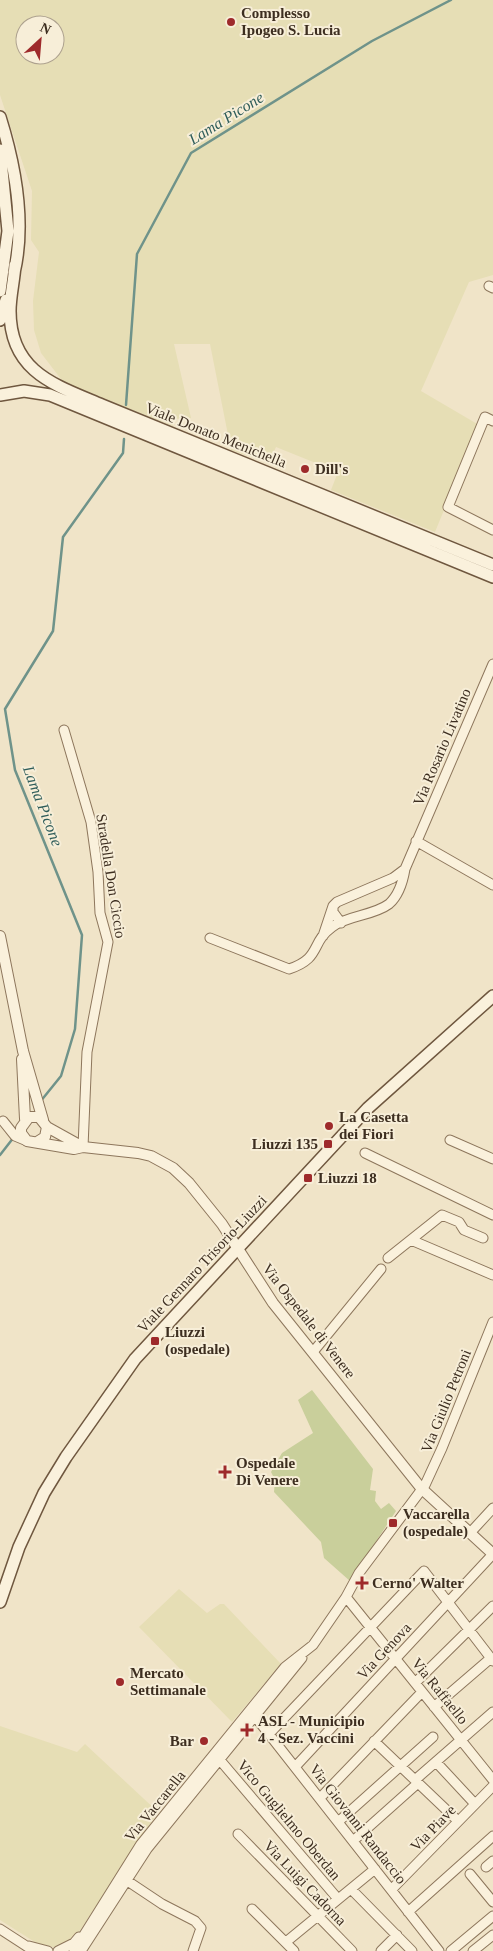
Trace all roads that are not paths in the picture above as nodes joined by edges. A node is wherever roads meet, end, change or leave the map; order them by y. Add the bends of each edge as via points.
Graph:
1 (0, 117) edge
2 (0, 138) edge
3 (0, 150) edge
4 (11, 158) junction
5 (16, 265) junction
6 (0, 291) edge
7 (0, 320) edge
8 (53, 390) junction
9 (0, 395) edge
10 (493, 421) edge
11 (272, 480) junction
12 (493, 530) edge
13 (493, 557) edge
14 (479, 559) junction
15 (493, 565) edge
16 (493, 577) edge
17 (493, 664) edge
18 (64, 730) dead end
19 (416, 841) junction
20 (405, 869) junction
21 (493, 885) edge
22 (333, 906) junction
23 (341, 923) junction
24 (0, 936) edge
25 (323, 936) junction
26 (210, 938) dead end
27 (493, 996) edge
28 (23, 1051) junction
29 (2, 1120) edge
30 (24, 1121) junction
31 (45, 1123) junction
32 (450, 1140) dead end
33 (32, 1142) junction
34 (83, 1148) junction
35 (365, 1153) dead end
36 (493, 1159) edge
37 (493, 1214) edge
38 (483, 1238) dead end
39 (411, 1240) junction
40 (237, 1249) junction
41 (388, 1258) dead end
42 (381, 1269) dead end
43 (493, 1275) edge
44 (493, 1322) edge
45 (313, 1352) junction
46 (421, 1488) junction
47 (493, 1508) edge
48 (470, 1533) junction
49 (493, 1554) edge
50 (346, 1597) junction
51 (0, 1602) edge
52 (448, 1602) junction
53 (493, 1606) edge
54 (370, 1628) junction
55 (469, 1630) junction
56 (313, 1645) junction
57 (395, 1659) junction
58 (492, 1660) edge
59 (415, 1683) junction
60 (422, 1692) junction
61 (434, 1707) junction
62 (493, 1712) edge
63 (254, 1715) junction
64 (269, 1734) junction
65 (433, 1737) dead end
66 (461, 1739) junction
67 (374, 1741) junction
68 (220, 1759) junction
69 (436, 1762) junction
70 (400, 1766) junction
71 (295, 1767) junction
72 (493, 1780) edge
73 (416, 1781) junction
74 (493, 1786) edge
75 (320, 1798) junction
76 (476, 1804) junction
77 (458, 1821) junction
78 (338, 1822) junction
79 (238, 1834) dead end
80 (493, 1836) edge
81 (353, 1841) junction
82 (375, 1869) junction
83 (470, 1874) dead end
84 (124, 1878) junction
85 (351, 1889) junction
86 (392, 1889) junction
87 (338, 1900) junction
88 (493, 1902) edge
89 (252, 1909) dead end
90 (408, 1912) junction
91 (317, 1916) junction
92 (493, 1916) edge
93 (0, 1929) edge
94 (86, 1930) junction
95 (397, 1935) junction
96 (493, 1935) edge
97 (286, 1942) junction
98 (30, 1948) edge
99 (47, 1951) edge
100 (57, 1951) edge
101 (74, 1951) edge
102 (81, 1951) edge
103 (193, 1951) edge
104 (294, 1951) edge
105 (352, 1951) edge
106 (381, 1951) edge
107 (412, 1951) edge
108 (439, 1951) edge
109 (450, 1951) edge
110 (473, 1951) edge

1 - 4 main road
2 - 4 main road
3 - 6 main road via 7,213 6,253
4 - 5 main road via 18,206
5 - 7 main road
5 - 8 main road, Viale Donato Menichella via 10,312 14,341 33,370
8 - 9 main road, Viale Donato Menichella
8 - 11 main road, Viale Donato Menichella
10 - 12 street via 485,417 448,507
11 - 14 main road, Viale Donato Menichella
11 - 16 main road, Viale Donato Menichella
13 - 14 street
14 - 15 main road, Viale Donato Menichella
17 - 19 street, Via Rosario Livatino
18 - 34 street, Stradella Don Ciccio via 91,822 100,913 108,942 87,1052
19 - 20 street, Via Rosario Livatino
19 - 21 street
20 - 22 street via 393,878
20 - 23 street, Via Rosario Livatino via 395,896 388,904
22 - 23 street via 333,912
22 - 25 street
23 - 25 street, Via Rosario Livatino
24 - 28 street
25 - 26 street, Via Rosario Livatino via 310,959 289,969
27 - 40 main road, Viale Gennaro Trisorio-Liuzzi via 368,1108
28 - 30 street
28 - 31 street
29 - 30 street via 18,1125
29 - 33 street via 15,1136
30 - 31 street via 34,1116
30 - 33 street via 21,1133
31 - 33 street via 45,1137
31 - 34 street, Via Ospedale di Venere
32 - 36 street
33 - 34 street, Via Ospedale di Venere
34 - 40 street, Via Ospedale di Venere via 151,1156 173,1168 190,1184
35 - 37 street
38 - 39 street via 442,1215
39 - 41 street
39 - 43 street
40 - 45 street, Via Ospedale di Venere via 273,1304
40 - 51 main road, Viale Gennaro Trisorio-Liuzzi via 135,1359 66,1457 44,1493 19,1547
42 - 45 street
44 - 46 street, Via Giulio Petroni via 442,1448
45 - 46 street, Via Ospedale di Venere
46 - 48 street, Via Ospedale di Venere
46 - 50 street, Via Vaccarella via 359,1573
47 - 48 street
48 - 49 street, Via Ospedale di Venere
49 - 52 street, Via Genova
50 - 54 street, Via Raffaello
50 - 56 street, Via Vaccarella
52 - 54 street via 424,1572
52 - 55 street
52 - 57 street, Via Genova
53 - 55 street
54 - 57 street, Via Raffaello
54 - 64 street
55 - 58 street
55 - 59 street
56 - 63 street, Via Vaccarella
56 - 84 street, Via Vaccarella via 285,1667 162,1816
57 - 59 street, Via Raffaello
57 - 71 street, Via Genova
58 - 61 street
59 - 60 street, Via Raffaello
60 - 61 street, Via Raffaello
60 - 67 street
61 - 66 street, Via Raffaello
62 - 66 street
63 - 64 street, Via Giovanni Randaccio
63 - 68 street, Via Vaccarella
64 - 71 street, Via Giovanni Randaccio
65 - 70 street
66 - 69 street
66 - 72 street, Via Raffaello
67 - 70 street
67 - 75 street
68 - 84 street, Via Vaccarella
68 - 87 street, Vico Guglielmo Oberdan
69 - 73 street
69 - 76 street
70 - 73 street
70 - 78 street
71 - 75 street, Via Giovanni Randaccio
73 - 77 street
73 - 81 street
74 - 76 street, Via Piave
75 - 78 street, Via Giovanni Randaccio
76 - 77 street, Via Piave
77 - 86 street, Via Piave
78 - 81 street, Via Giovanni Randaccio
79 - 91 street, Via Luigi Cadorna
80 - 90 street
81 - 82 street, Via Giovanni Randaccio
82 - 85 street
82 - 86 street, Via Giovanni Randaccio
83 - 88 street
84 - 94 street, Via Vaccarella
84 - 102 street, Via Vaccarella
84 - 103 street via 162,1904 195,1921 201,1928
85 - 87 street
85 - 95 street
86 - 90 street, Via Giovanni Randaccio
87 - 91 street
89 - 97 street
90 - 108 street, Via Giovanni Randaccio
91 - 97 street
91 - 105 street, Via Luigi Cadorna
92 - 109 street
93 - 98 street
94 - 100 street via 74,1943
94 - 101 street, Via Vaccarella
95 - 106 street
95 - 107 street
96 - 110 street
97 - 104 street
98 - 99 street
99 - 100 street

